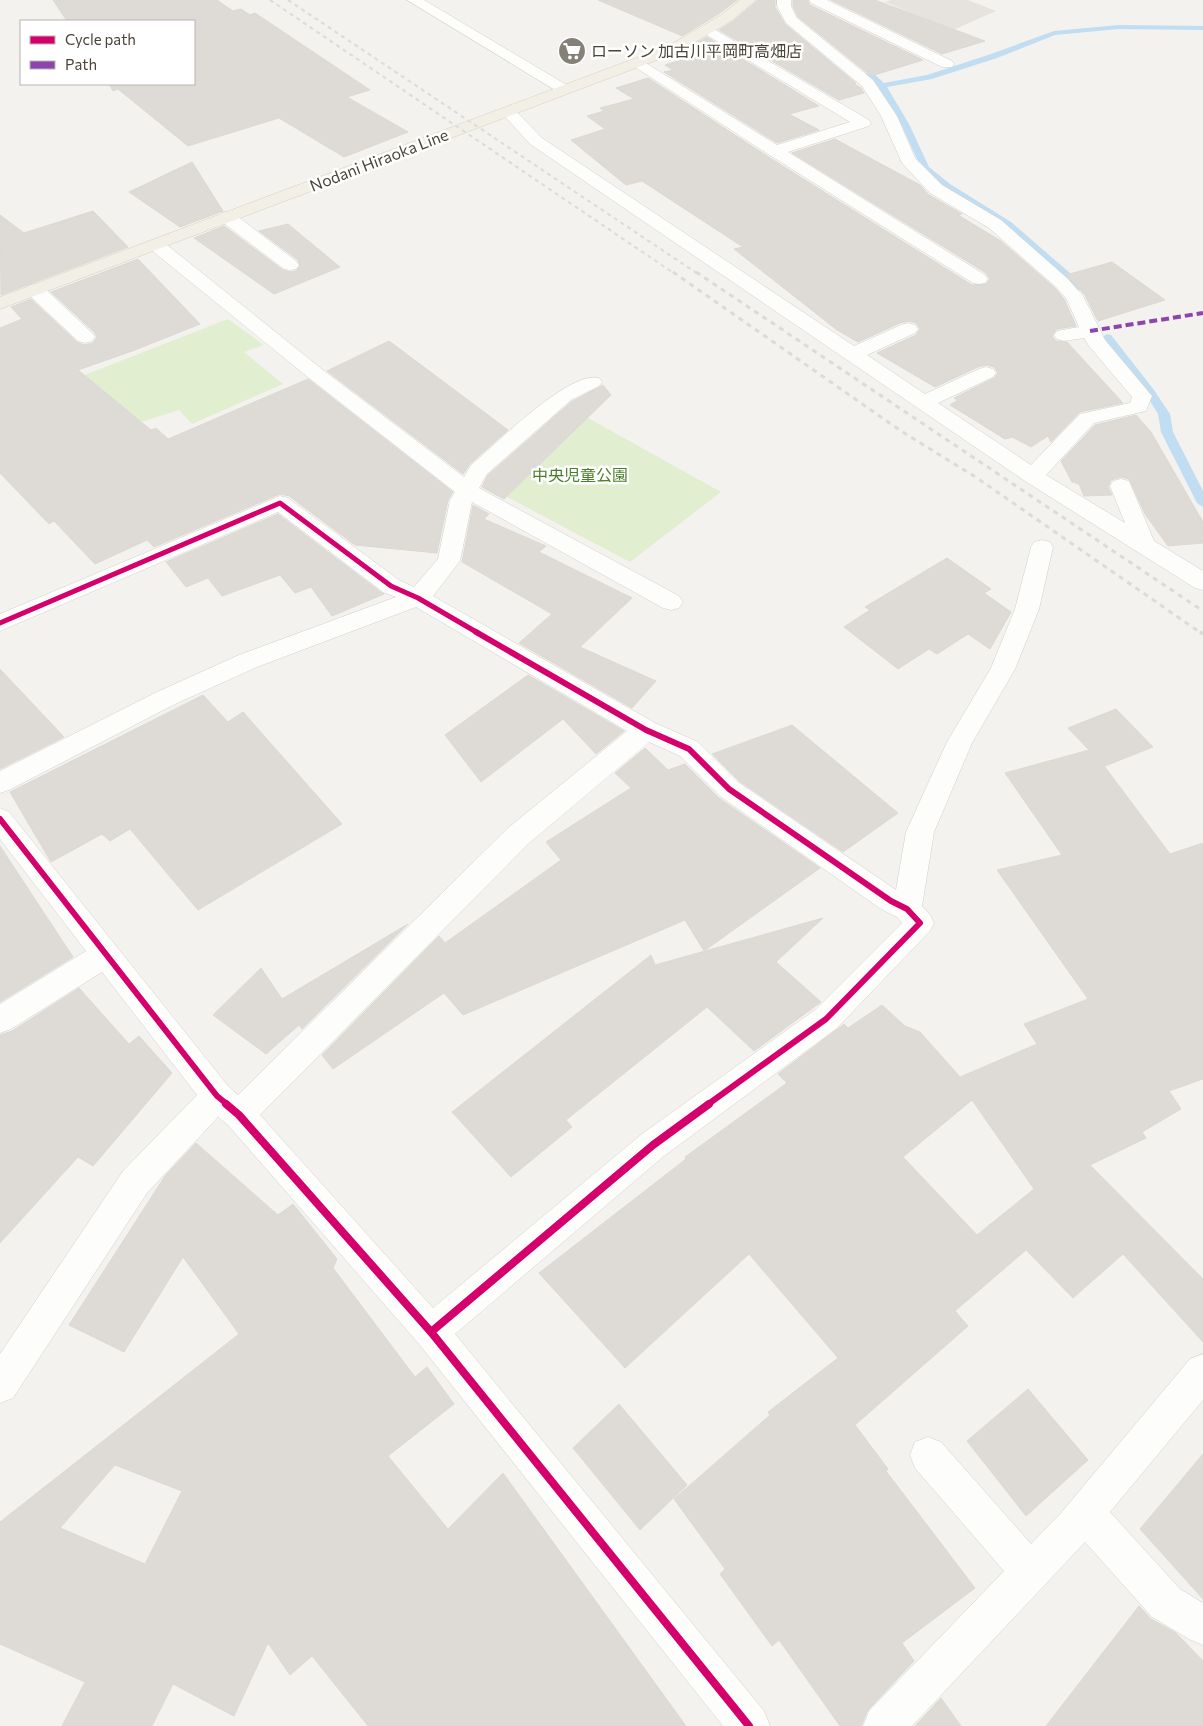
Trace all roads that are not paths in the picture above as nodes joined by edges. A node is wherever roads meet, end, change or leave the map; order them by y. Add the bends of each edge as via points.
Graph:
1 (414, 0) edge
2 (749, 0) edge
3 (784, 0) edge
4 (816, 0) edge
5 (871, 9) dead end
6 (849, 16) junction
7 (707, 30) junction
8 (945, 49) dead end
9 (928, 55) junction
10 (636, 63) junction
11 (947, 64) dead end
12 (566, 90) junction
13 (508, 111) junction
14 (774, 151) junction
15 (227, 217) junction
16 (156, 245) junction
17 (932, 249) junction
18 (915, 256) dead end
19 (290, 265) dead end
20 (979, 279) dead end
21 (35, 290) junction
22 (0, 304) edge
23 (908, 329) dead end
24 (1090, 331) junction
25 (1064, 334) dead end
26 (85, 337) dead end
27 (853, 354) junction
28 (986, 373) dead end
29 (592, 382) dead end
30 (923, 402) junction
31 (1033, 476) junction
32 (1121, 486) dead end
33 (467, 490) junction
34 (1145, 546) junction
35 (1042, 547) dead end
36 (1203, 582) edge
37 (418, 598) junction
38 (671, 602) dead end
39 (0, 623) edge
40 (646, 730) junction
41 (0, 783) edge
42 (0, 819) edge
43 (907, 910) junction
44 (106, 954) junction
45 (0, 1020) edge
46 (228, 1105) junction
47 (431, 1332) junction
48 (1203, 1372) edge
49 (0, 1385) edge
50 (928, 1455) dead end
51 (1085, 1513) junction
52 (1030, 1572) junction
53 (1203, 1625) edge
54 (749, 1726) edge
55 (884, 1726) edge

1 - 12 street
2 - 7 main road, Nodani Hiraoka Line
3 - 24 street via 790,20 868,83 889,116 908,160 936,189 994,224 1062,284 1074,296
4 - 6 street
5 - 6 street
6 - 9 street
7 - 10 main road, Nodani Hiraoka Line via 673,49
7 - 14 street via 863,123
8 - 9 street
9 - 11 street
10 - 12 main road, Nodani Hiraoka Line
10 - 14 street
12 - 13 main road, Nodani Hiraoka Line
13 - 15 main road, Nodani Hiraoka Line
13 - 27 street via 536,141
14 - 17 street
15 - 16 main road, Nodani Hiraoka Line
15 - 19 street
16 - 21 main road, Nodani Hiraoka Line
16 - 33 street
17 - 18 street
17 - 20 street
21 - 22 main road, Nodani Hiraoka Line
21 - 26 street
23 - 27 street
24 - 25 street
24 - 31 street via 1142,396 1139,407 1087,418
27 - 30 street
28 - 30 street
29 - 33 street via 564,396 479,470
30 - 31 street
31 - 34 street
32 - 34 street
33 - 37 street via 461,500 449,560
33 - 38 street
34 - 36 street
35 - 43 street via 1027,609 1003,669 960,742 920,832
37 - 39 street via 391,586 280,503
37 - 40 street
37 - 41 street via 248,662 166,698
40 - 43 street via 689,749 729,788
40 - 46 street via 518,836
42 - 44 street
43 - 47 street via 920,923 826,1019 653,1145
44 - 45 street
44 - 46 street
46 - 47 street
46 - 49 street via 135,1182
47 - 54 street
48 - 51 street
50 - 52 street
51 - 52 street
51 - 53 street via 1166,1603
52 - 55 street

